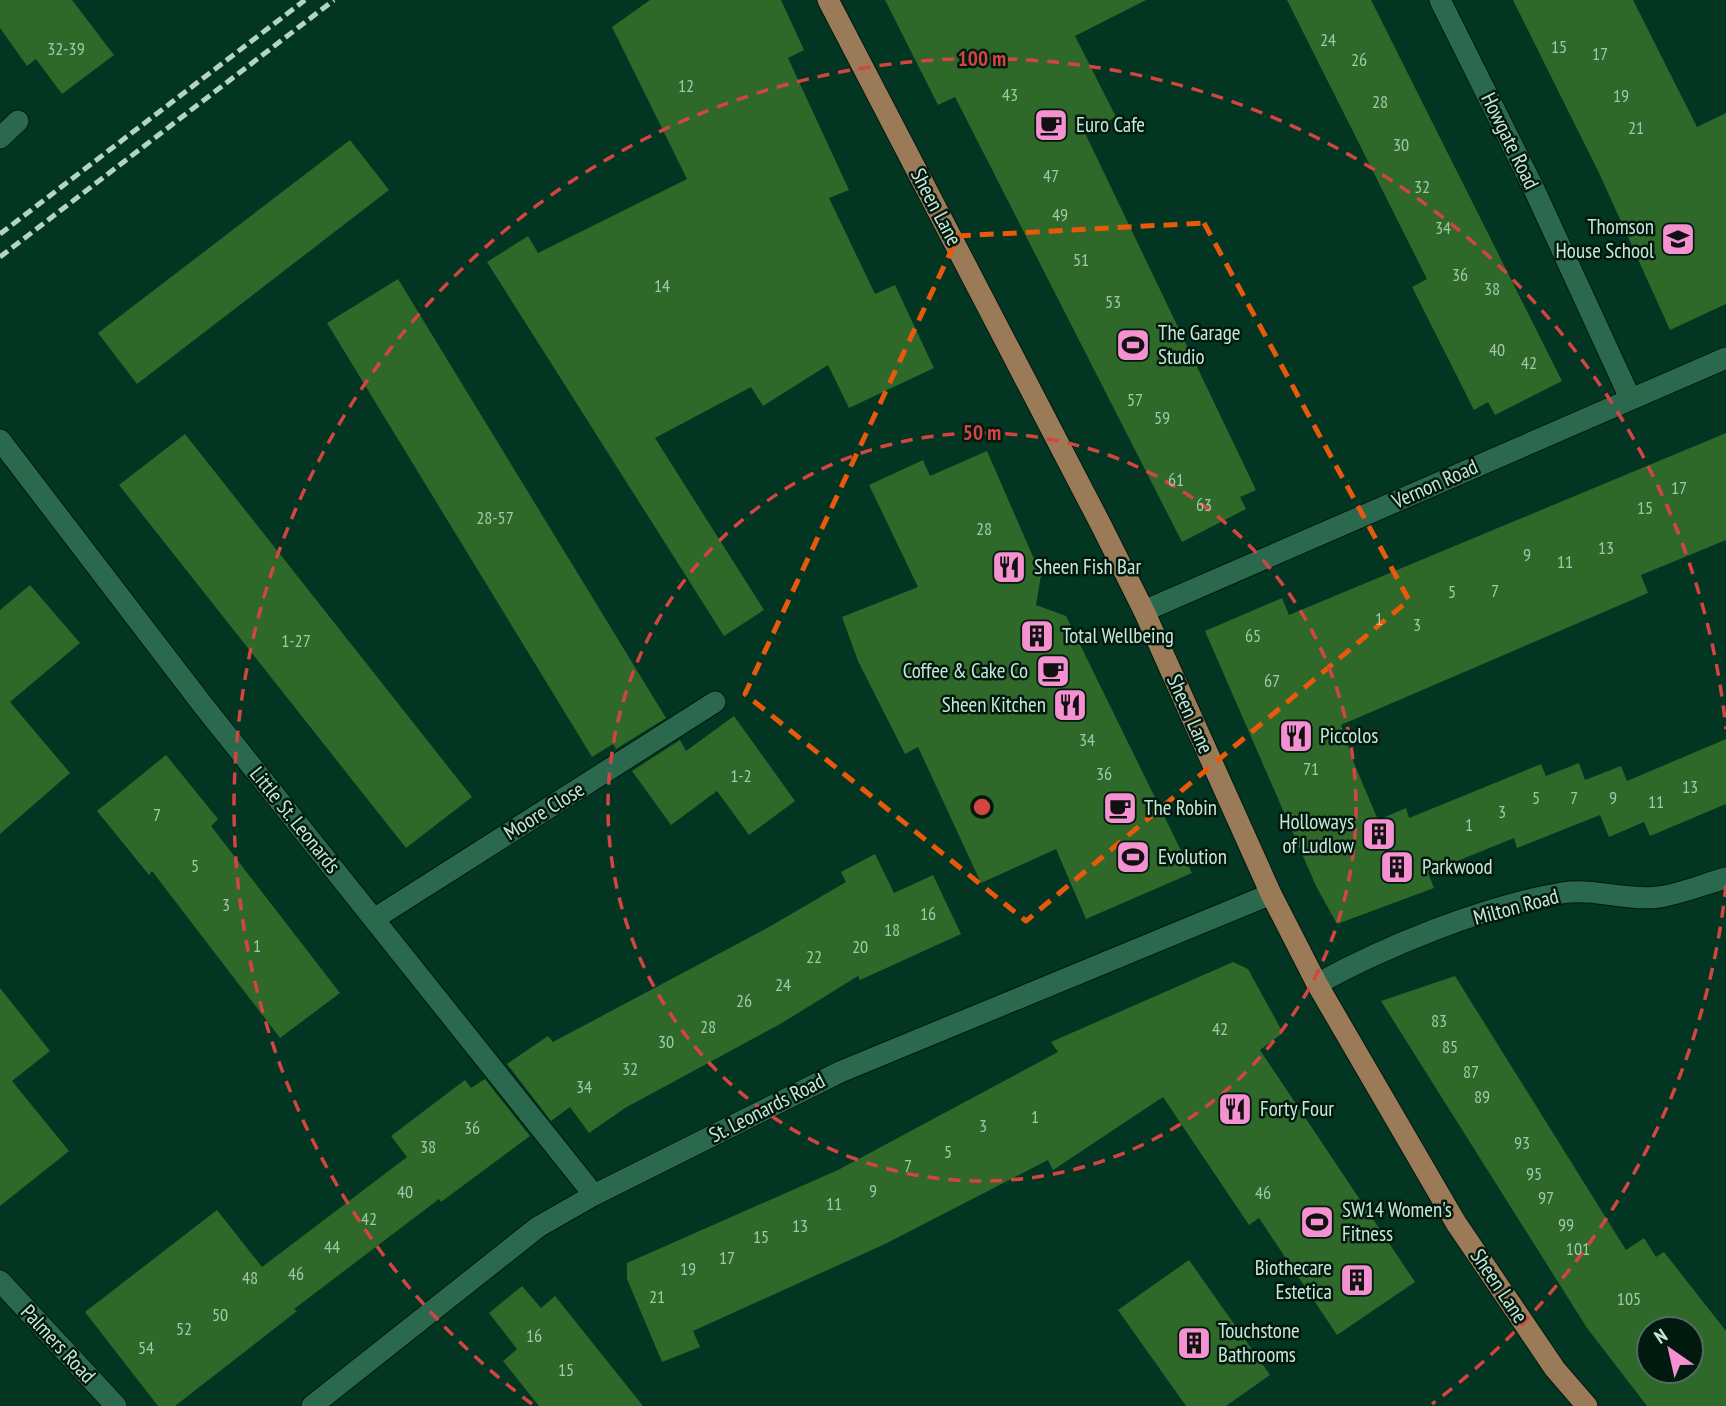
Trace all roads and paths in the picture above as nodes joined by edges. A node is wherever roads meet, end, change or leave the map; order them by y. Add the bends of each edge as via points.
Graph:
1 (828, 0) edge
2 (1440, 0) edge
3 (19, 121) dead end
4 (0, 138) edge
5 (1726, 358) edge
6 (1630, 398) junction
7 (0, 440) edge
8 (1144, 611) junction
9 (715, 702) dead end
10 (1726, 878) edge
11 (1271, 894) junction
12 (374, 919) junction
13 (1317, 985) junction
14 (594, 1195) junction
15 (0, 1281) edge
16 (116, 1406) edge
17 (312, 1406) edge
18 (1587, 1406) edge

1 - 8 main road, Sheen Lane
2 - 6 street, Howgate Road
3 - 4 street
5 - 6 street, Vernon Road
6 - 8 street, Vernon Road
7 - 12 street, Little St. Leonards
8 - 11 main road, Sheen Lane
9 - 12 street, Moore Close
10 - 13 street, Milton Road via 1658,897 1564,893 1510,906 1376,955
11 - 13 main road, Sheen Lane
11 - 14 street, St. Leonards Road via 840,1072
12 - 14 street, Little St. Leonards
13 - 18 main road, Sheen Lane via 1456,1223 1555,1368
14 - 17 street, St. Leonards Road via 538,1227
15 - 16 street, Palmers Road

